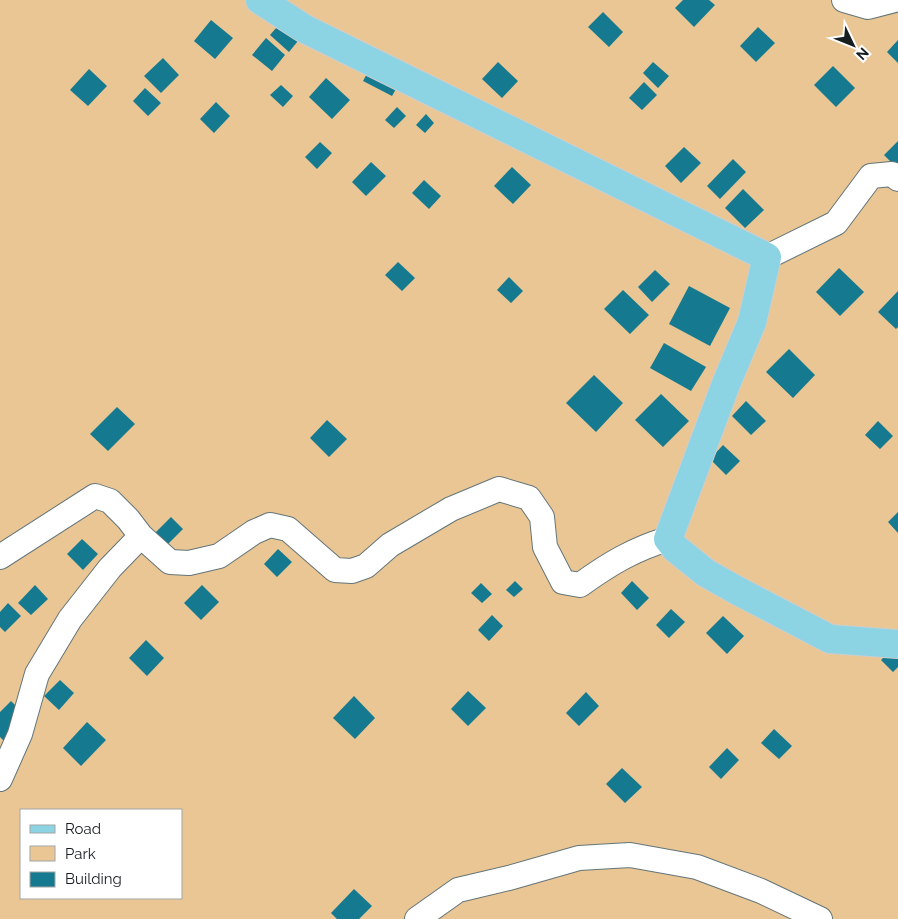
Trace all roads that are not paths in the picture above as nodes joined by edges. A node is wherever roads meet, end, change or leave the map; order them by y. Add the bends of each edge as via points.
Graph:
1 (260, 0) edge
2 (844, 0) edge
3 (895, 0) edge
4 (898, 179) edge
5 (767, 257) junction
6 (141, 536) junction
7 (668, 540) junction
8 (0, 557) edge
9 (898, 644) edge
10 (0, 779) edge
11 (417, 919) edge
12 (820, 919) edge

1 - 5 main road via 314,33
2 - 3 street via 868,7
4 - 5 street via 892,174 871,176 836,223
5 - 7 main road via 752,322
6 - 7 street via 170,562 189,563 219,556 270,525 288,529 335,570 352,572 443,514 498,489 530,498 542,516 545,547 563,582 580,585 622,556
6 - 8 street via 110,501 95,496
6 - 10 street via 110,568 70,619 37,674 20,734
7 - 9 main road via 706,573 830,639
11 - 12 street via 458,890 580,858 630,855 697,867 761,891

